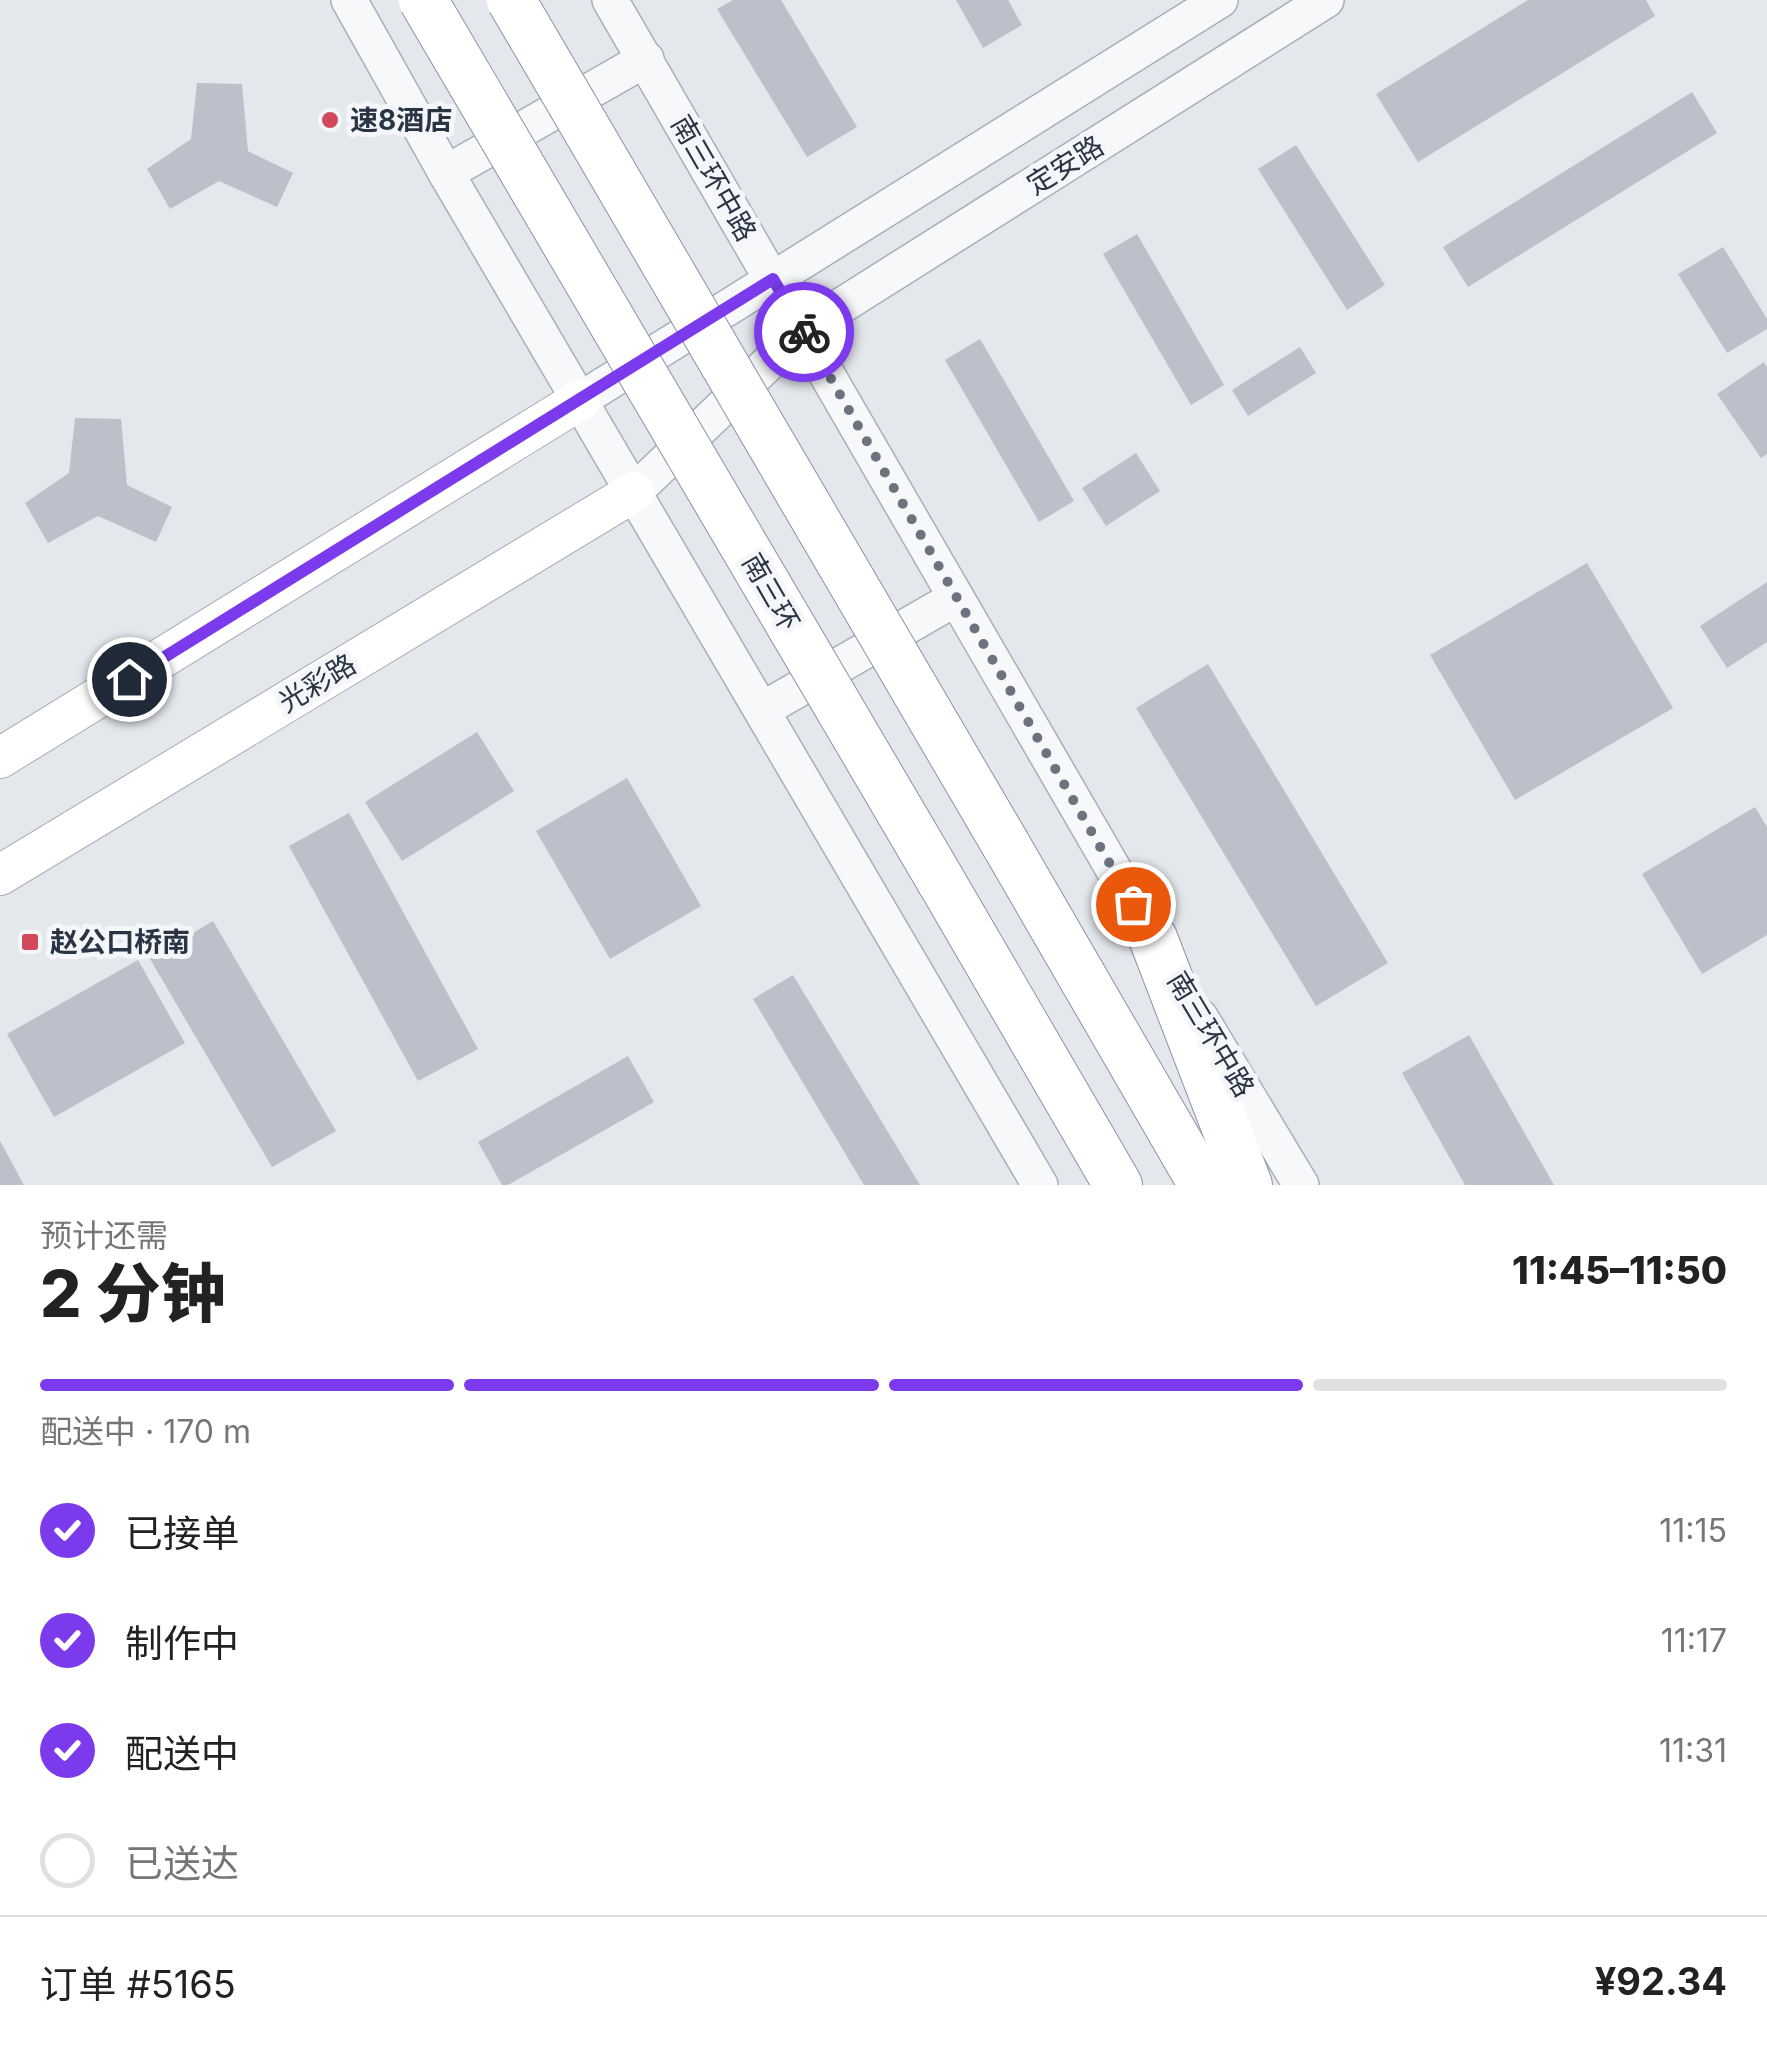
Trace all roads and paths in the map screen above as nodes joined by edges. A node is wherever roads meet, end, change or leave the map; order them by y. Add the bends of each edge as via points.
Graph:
1 (349, 0) edge
2 (422, 0) edge
3 (510, 0) edge
4 (610, 0) edge
5 (1220, 0) edge
6 (1326, 0) edge
7 (646, 60) junction
8 (446, 173) junction
9 (773, 279) junction
10 (802, 330) junction
11 (580, 400) junction
12 (634, 492) junction
13 (956, 598) junction
14 (762, 710) junction
15 (0, 758) edge
16 (0, 875) edge
17 (1153, 938) junction
18 (1040, 1185) edge
19 (1118, 1185) edge
20 (1203, 1185) edge
21 (1248, 1185) edge
22 (1301, 1185) edge

1 - 8 street
2 - 19 highway, 南三环, bridge
3 - 20 highway, bridge
4 - 7 street, 南三环中路
5 - 9 street, 定安路
6 - 10 street, 定安路
7 - 8 street
7 - 9 street, 南三环中路
8 - 11 street
9 - 10 street, 南三环中路
9 - 11 street, 定安路
10 - 12 street, 定安路
10 - 13 street, 南三环中路
11 - 12 street
11 - 15 main road
12 - 14 street
12 - 16 main road, 光彩路
13 - 14 street
13 - 17 street, 南三环中路
14 - 18 street
17 - 21 highway
17 - 22 street, 南三环中路

